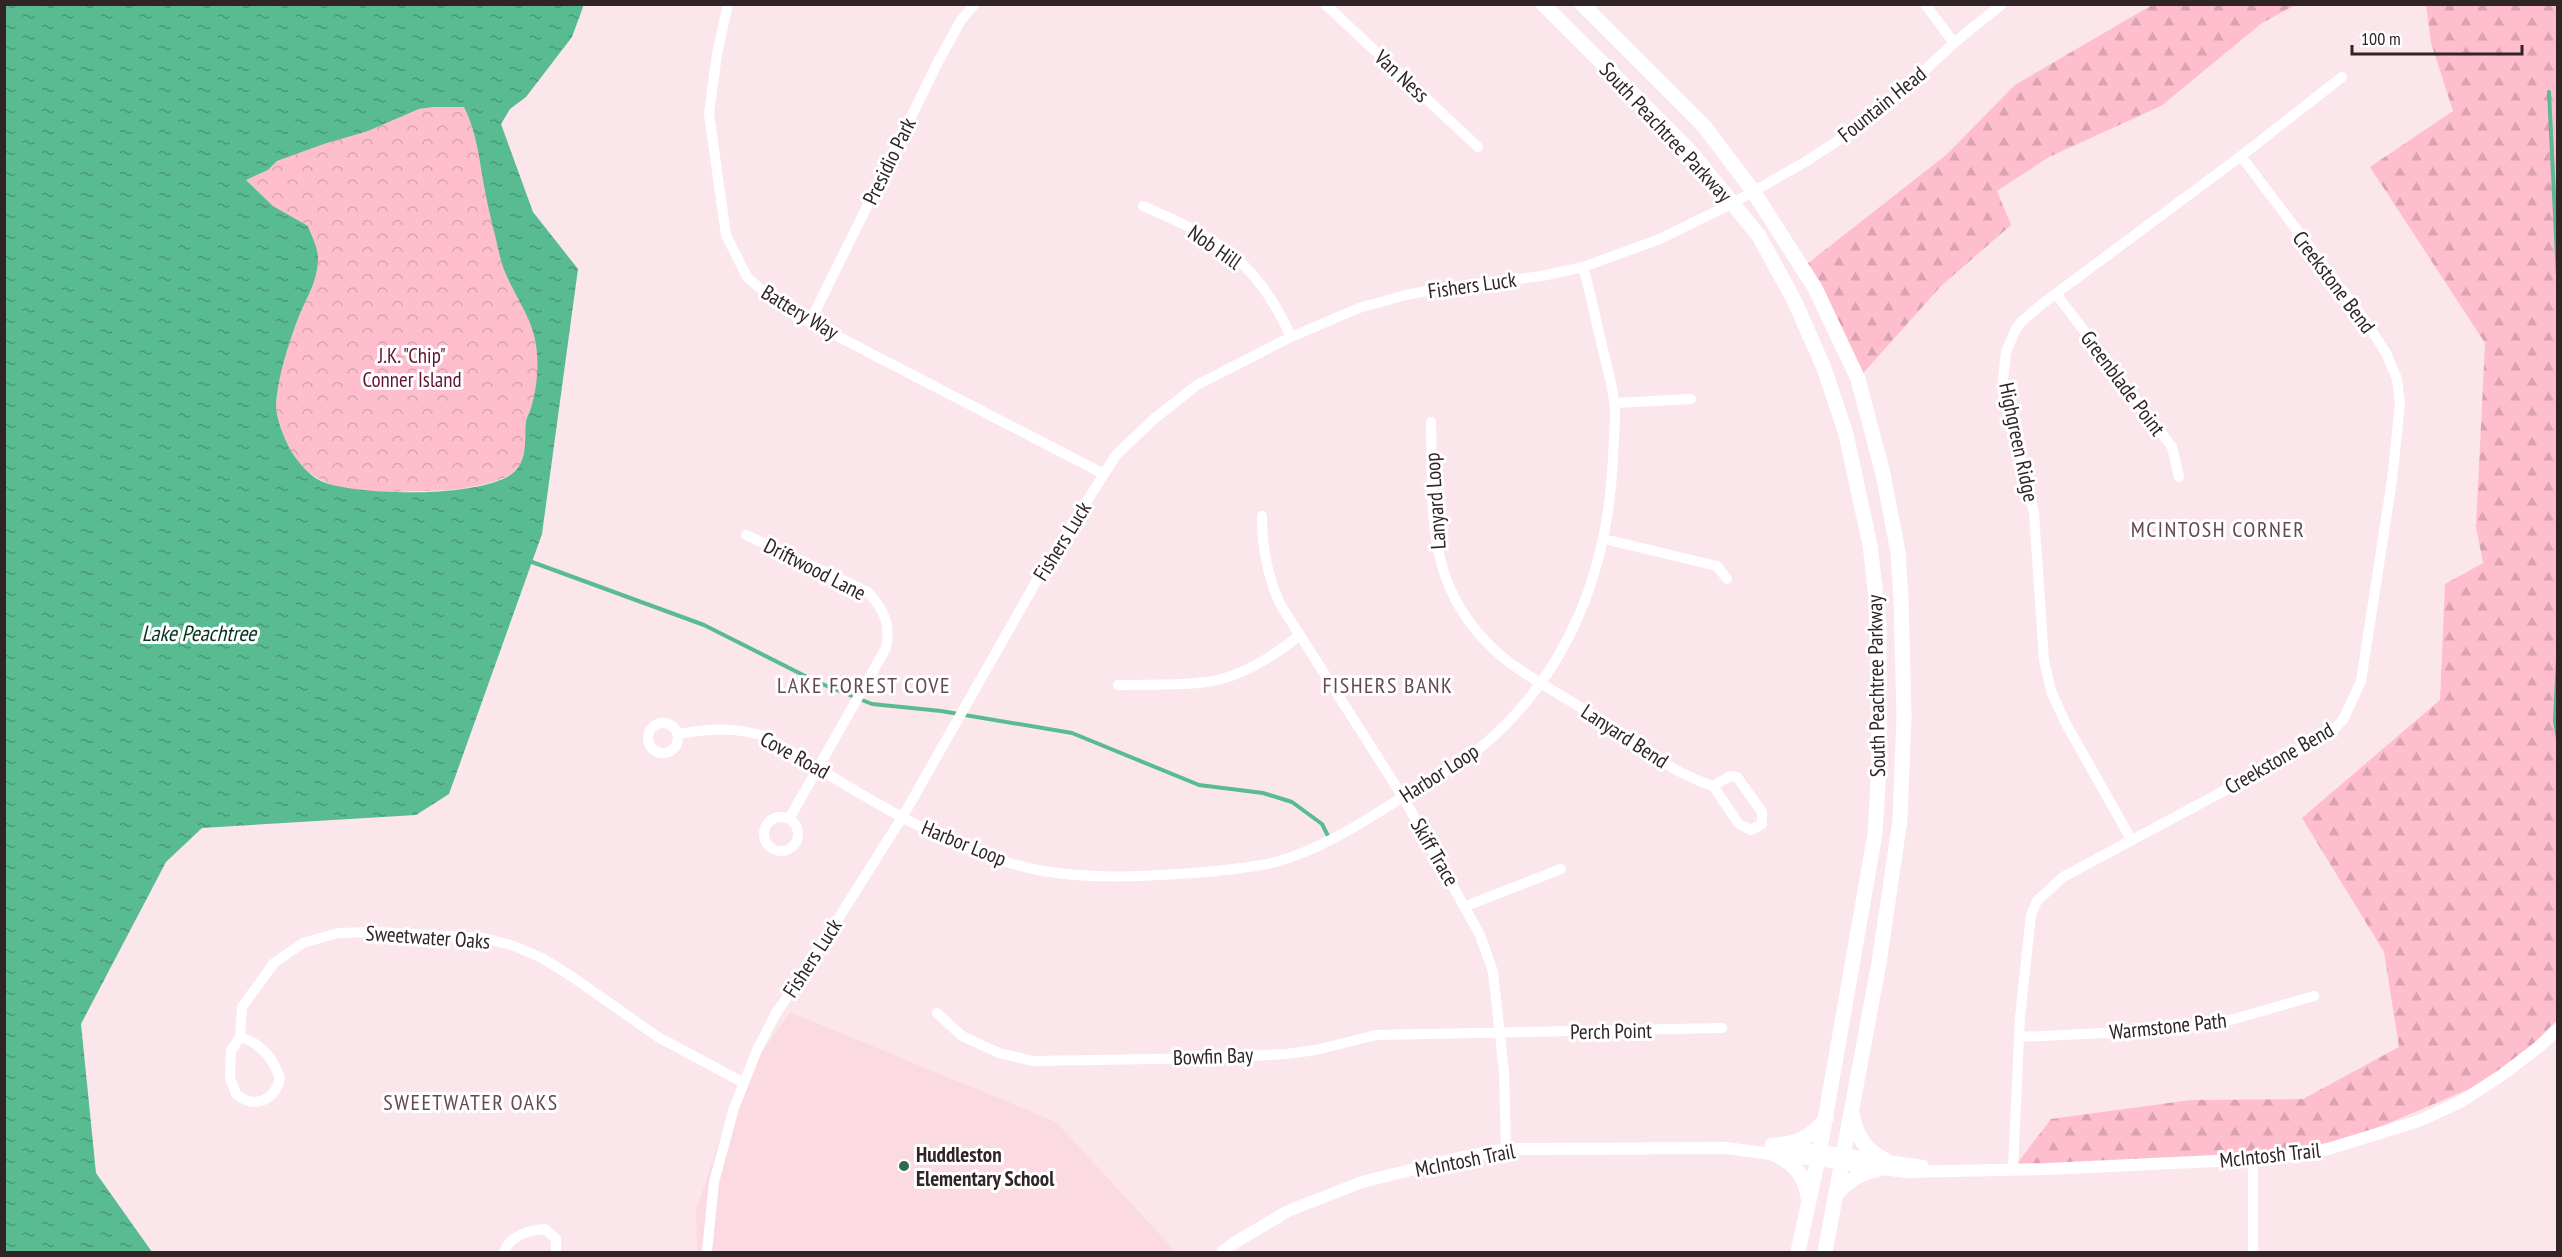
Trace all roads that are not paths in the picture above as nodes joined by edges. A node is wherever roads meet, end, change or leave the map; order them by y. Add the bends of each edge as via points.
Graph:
1 (728, 4) edge
2 (975, 4) edge
3 (1325, 4) edge
4 (1543, 4) edge
5 (1582, 4) edge
6 (1925, 4) edge
7 (2002, 4) edge
8 (1954, 43) junction
9 (2342, 77) dead end
10 (1478, 147) dead end
11 (2241, 156) junction
12 (1753, 191) junction
13 (1733, 202) junction
14 (1143, 206) dead end
15 (1583, 267) junction
16 (2057, 295) junction
17 (810, 322) junction
18 (1291, 337) junction
19 (1691, 399) dead end
20 (1615, 403) junction
21 (1431, 422) dead end
22 (1104, 474) junction
23 (2179, 477) dead end
24 (1262, 516) dead end
25 (746, 535) dead end
26 (1604, 539) junction
27 (1727, 579) dead end
28 (1300, 635) junction
29 (1540, 682) junction
30 (1118, 685) dead end
31 (678, 734) dead end
32 (817, 767) junction
33 (1713, 786) junction
34 (1404, 796) junction
35 (903, 816) junction
36 (789, 819) dead end
37 (2131, 839) junction
38 (1561, 868) dead end
39 (1466, 906) junction
40 (2314, 996) dead end
41 (938, 1013) dead end
42 (1722, 1028) dead end
43 (2558, 1029) edge
44 (1500, 1033) junction
45 (2019, 1036) junction
46 (240, 1037) junction
47 (744, 1083) junction
48 (1852, 1115) junction
49 (1826, 1119) junction
50 (1506, 1149) junction
51 (1771, 1149) junction
52 (1819, 1155) junction
53 (1844, 1158) junction
54 (2253, 1159) junction
55 (1882, 1164) junction
56 (2013, 1169) junction
57 (1837, 1193) junction
58 (1809, 1202) junction
59 (504, 1252) edge
60 (556, 1252) edge
61 (707, 1252) edge
62 (1222, 1252) edge
63 (1798, 1252) edge
64 (1825, 1252) edge
65 (2253, 1252) edge

1 - 17 street, Battery Way via 709,114 726,235 747,277 778,304
2 - 17 street, Presidio Park via 961,20 938,62
3 - 10 street, Van Ness
4 - 13 main road, South Peachtree Parkway via 1689,150
5 - 12 main road, South Peachtree Parkway via 1704,126
6 - 8 street
7 - 8 street, Fountain Head
8 - 12 street, Fountain Head via 1872,118
9 - 11 street, Highgreen Ridge
11 - 16 street, Highgreen Ridge
11 - 37 street, Creekstone Bend via 2364,319 2397,379 2400,404 2392,480 2361,681 2343,720 2332,731
12 - 13 street, Fishers Luck
12 - 48 main road, South Peachtree Parkway via 1815,288 1858,379 1898,552 1904,673 1900,820
13 - 15 street, Fishers Luck via 1660,239
13 - 49 main road, South Peachtree Parkway via 1764,245 1824,368 1846,434 1870,545 1879,624 1875,834
14 - 18 street, Nob Hill via 1199,233 1241,261 1276,305
15 - 18 street, Fishers Luck via 1406,295 1359,308
15 - 20 street, Harbor Loop
16 - 23 street, Greenblade Point via 2172,447
16 - 37 street, Highgreen Ridge via 2020,323 2006,352 2003,380 2034,513 2044,660 2052,691 2065,722
17 - 22 street, Battery Way
18 - 22 street, Fishers Luck via 1197,385 1116,455
19 - 20 street
20 - 26 street, Harbor Loop
21 - 29 street, Lanyard Loop via 1433,530 1444,575 1473,628 1500,655
22 - 35 street, Fishers Luck via 1036,582
24 - 28 street, Skiff Trace via 1268,577
25 - 32 street, Driftwood Lane via 868,592 888,621 886,648
26 - 27 street via 1717,566
26 - 29 street, Harbor Loop via 1597,570 1568,640
28 - 30 street via 1257,664 1207,682
28 - 34 street, Skiff Trace
29 - 33 street, Lanyard Bend via 1678,770
29 - 34 street, Harbor Loop via 1485,743
31 - 32 street, Cove Road via 710,729 754,732
32 - 35 street, Cove Road
32 - 36 street, Driftwood Lane
33 - 33 street via 1723,778 1737,777 1762,812 1762,824 1751,830 1739,824
34 - 35 street, Harbor Loop via 1338,837 1286,859 1236,869 1173,874 1073,875 1043,871 997,859
34 - 39 street, Skiff Trace
35 - 47 street, Fishers Luck via 776,1013
37 - 45 street, Creekstone Bend via 2063,877 2037,901 2027,940
38 - 39 street
39 - 44 street, Skiff Trace via 1493,972
40 - 45 street, Warmstone Path via 2231,1020 2167,1030
41 - 44 street, Bowfin Bay via 962,1036 999,1053 1033,1061 1241,1057 1316,1050 1376,1035
42 - 44 street, Perch Point
43 - 54 street, McIntosh Trail via 2462,1101 2419,1121 2328,1149
44 - 50 street, Skiff Trace
45 - 56 street, Creekstone Bend
46 - 46 street, Sweetwater Oaks via 231,1051 230,1078 236,1094 259,1102 274,1094 280,1078 265,1052 251,1040
46 - 47 street, Sweetwater Oaks via 242,1007 254,988 274,963 303,943 338,933 452,935 484,938 542,958 658,1037
47 - 61 street, Fishers Luck via 714,1182
48 - 53 main road, South Peachtree Parkway
48 - 55 main road via 1862,1142
49 - 51 main road via 1803,1140
49 - 52 main road, South Peachtree Parkway
50 - 51 street, McIntosh Trail
50 - 62 street, McIntosh Trail via 1362,1182 1288,1211
51 - 52 street, McIntosh Trail
51 - 58 main road via 1798,1170
52 - 53 street, McIntosh Trail
52 - 58 main road, South Peachtree Parkway
53 - 55 street, McIntosh Trail
53 - 57 main road, South Peachtree Parkway
54 - 56 street, McIntosh Trail
54 - 65 street
55 - 56 street, McIntosh Trail via 1905,1172
55 - 57 main road via 1848,1181
57 - 64 main road, South Peachtree Parkway
58 - 63 main road, South Peachtree Parkway
59 - 60 street via 522,1234 544,1229 556,1239

